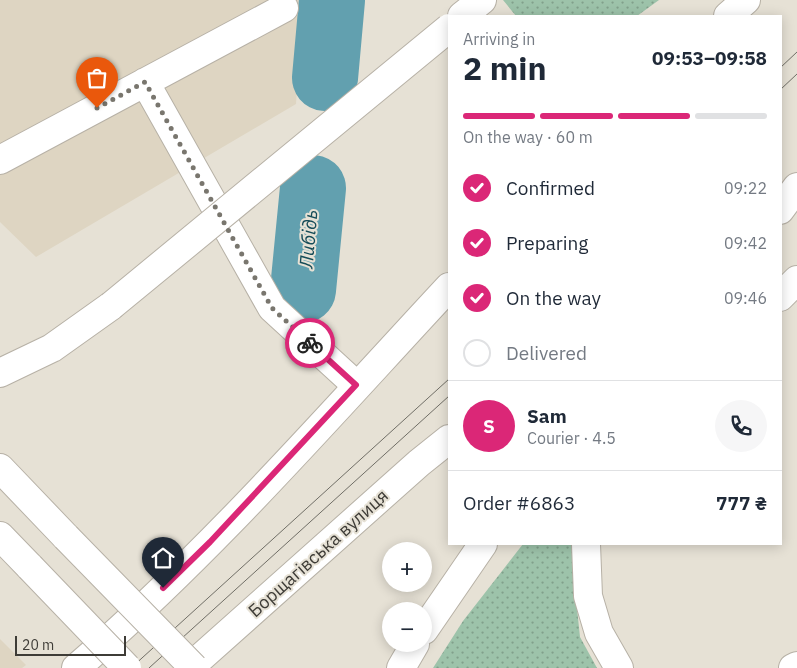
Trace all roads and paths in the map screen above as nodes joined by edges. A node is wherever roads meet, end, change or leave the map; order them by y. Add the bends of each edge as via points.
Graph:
1 (482, 0) edge
2 (746, 0) edge
3 (284, 8) dead end
4 (463, 15) edge
5 (729, 15) edge
6 (448, 29) edge
7 (145, 82) junction
8 (0, 160) edge
9 (797, 169) edge
10 (782, 180) edge
11 (797, 187) edge
12 (782, 207) edge
13 (797, 280) edge
14 (448, 288) edge
15 (782, 295) edge
16 (0, 373) edge
17 (356, 385) junction
18 (448, 441) edge
19 (0, 468) edge
20 (0, 536) edge
21 (482, 545) edge
22 (586, 545) edge
23 (432, 618) edge
24 (410, 652) edge
25 (797, 666) edge
26 (76, 668) edge
27 (127, 668) edge
28 (188, 668) edge
29 (194, 668) edge
30 (401, 668) edge
31 (619, 668) edge
32 (793, 668) edge

1 - 4 main road
2 - 5 main road
3 - 7 main road
6 - 16 main road, bridge via 111,306 52,348
7 - 8 main road
7 - 17 main road via 272,308
9 - 10 main road
11 - 12 main road
13 - 15 main road
14 - 17 main road
17 - 26 main road via 210,542
18 - 28 main road, Борщагівська вулиця
19 - 29 main road, bridge
20 - 27 main road, bridge
21 - 23 main road
22 - 31 main road via 588,596 599,633
24 - 30 main road
25 - 32 main road

